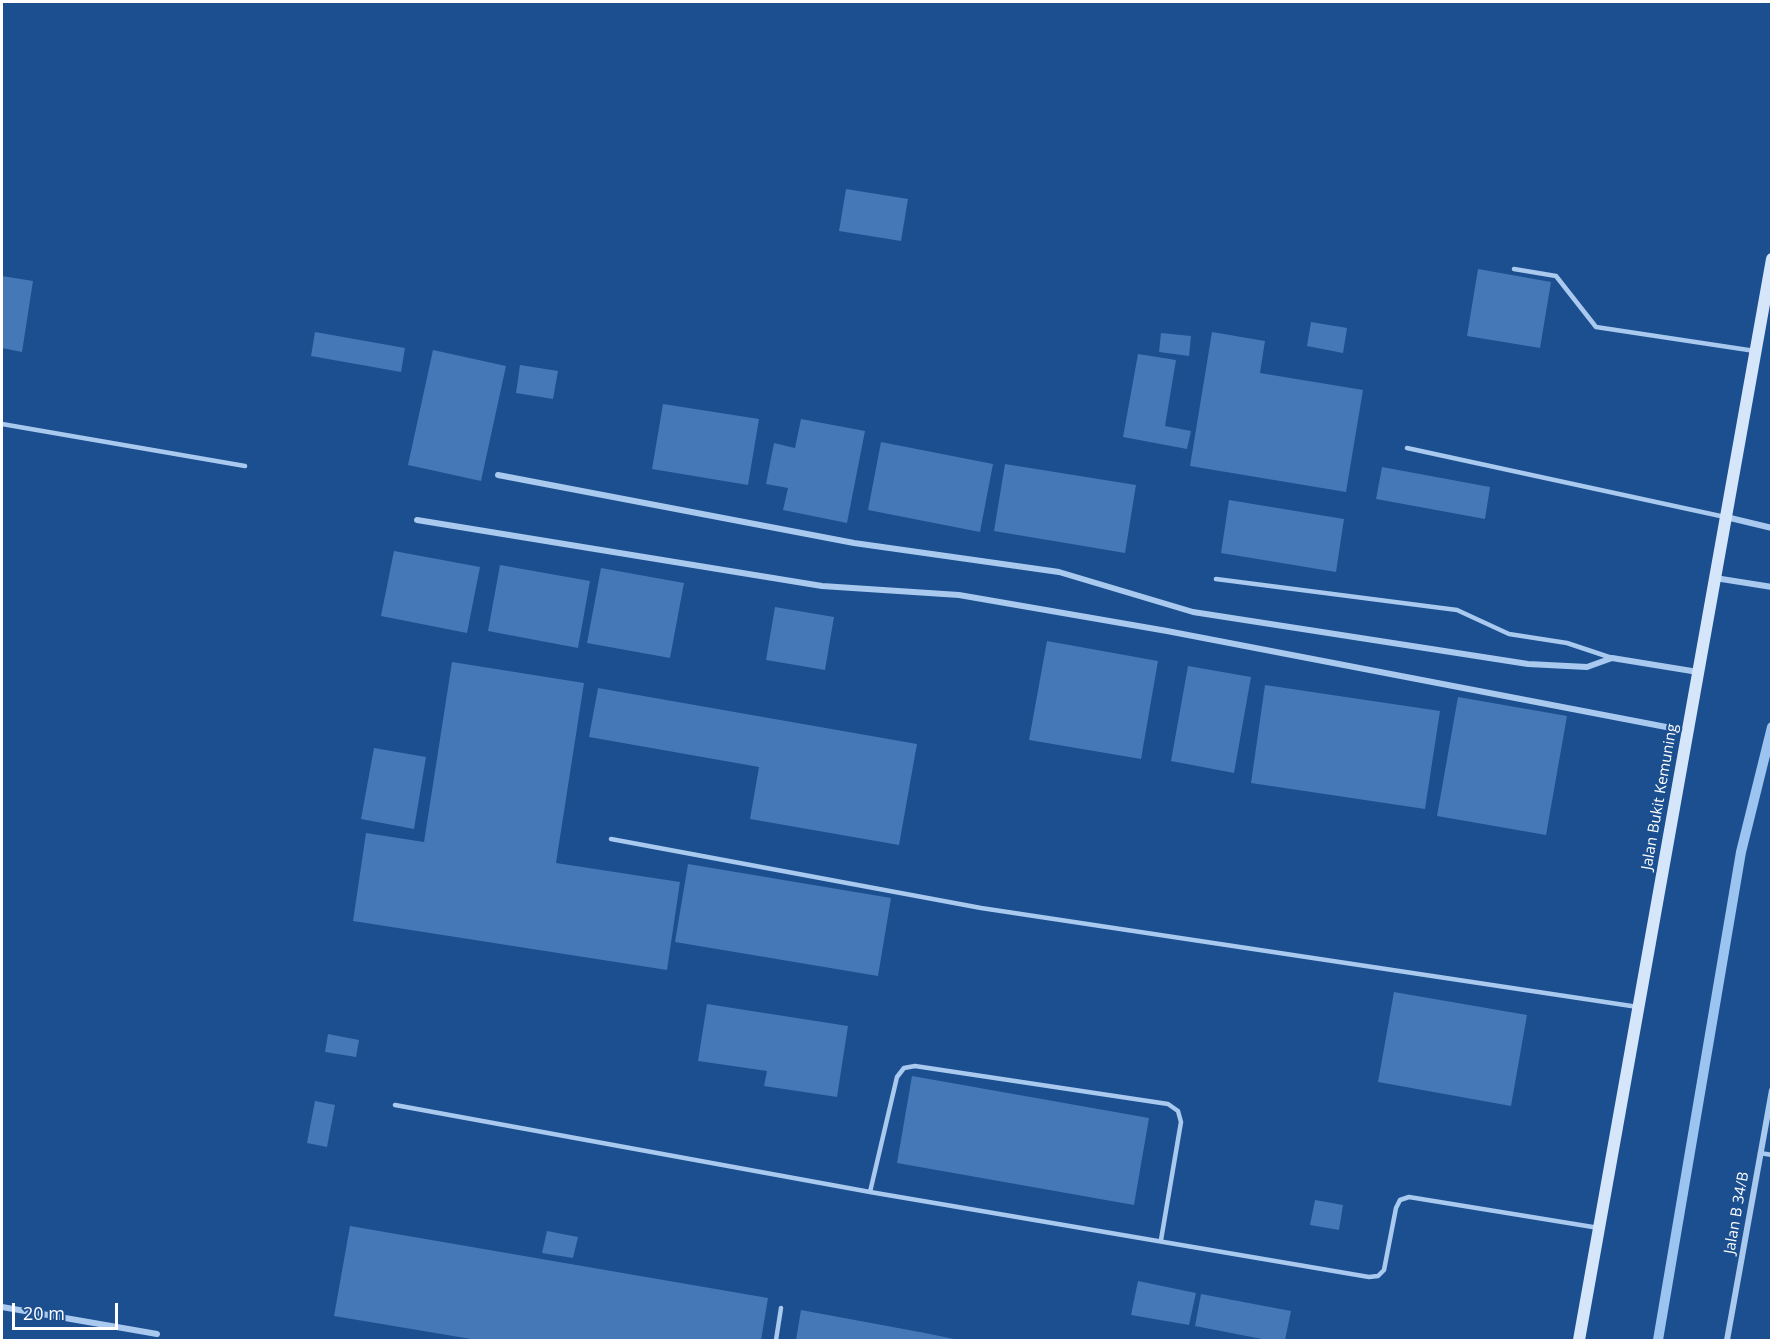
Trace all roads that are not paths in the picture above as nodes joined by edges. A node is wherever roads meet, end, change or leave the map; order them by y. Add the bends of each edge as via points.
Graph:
1 (1772, 259) edge
2 (1515, 269) dead end
3 (1755, 351) junction
4 (2, 423) edge
5 (1407, 448) dead end
6 (245, 466) dead end
7 (498, 475) dead end
8 (1725, 517) junction
9 (417, 520) dead end
10 (1772, 528) edge
11 (1714, 578) junction
12 (1216, 579) dead end
13 (1772, 587) edge
14 (1612, 658) junction
15 (1698, 672) junction
16 (1687, 731) junction
17 (611, 839) dead end
18 (1638, 1007) junction
19 (1772, 1090) edge
20 (395, 1105) dead end
21 (1760, 1153) junction
22 (1772, 1155) edge
23 (870, 1192) junction
24 (1599, 1228) junction
25 (1161, 1240) junction
26 (2, 1307) edge
27 (781, 1308) dead end
28 (157, 1334) dead end
29 (776, 1341) edge
30 (1579, 1341) edge
31 (1727, 1341) edge

1 - 3 main road, Jalan Bukit Kemuning
2 - 3 lane via 1556,276 1596,327
3 - 8 main road, Jalan Bukit Kemuning
4 - 6 lane
5 - 8 lane
7 - 14 street via 854,543 1059,572 1192,612 1528,664 1587,667
8 - 10 street
8 - 11 main road, Jalan Bukit Kemuning
9 - 16 street via 822,586 960,596 1190,635
11 - 13 street
11 - 15 main road, Jalan Bukit Kemuning
12 - 14 lane via 1457,610 1509,634 1567,643
14 - 15 street
15 - 16 main road, Jalan Bukit Kemuning
16 - 18 main road, Jalan Bukit Kemuning
17 - 18 lane via 981,908
18 - 24 main road, Jalan Bukit Kemuning
19 - 21 street, Jalan B 34/B
20 - 23 lane
21 - 22 lane
21 - 31 street, Jalan B 34/B
23 - 25 lane
23 - 25 lane via 897,1077 904,1068 915,1066 1168,1104 1178,1111 1181,1122
24 - 25 lane via 1409,1197 1400,1200 1396,1208 1384,1270 1369,1277
24 - 30 main road, Jalan Bukit Kemuning
26 - 28 street
27 - 29 lane

